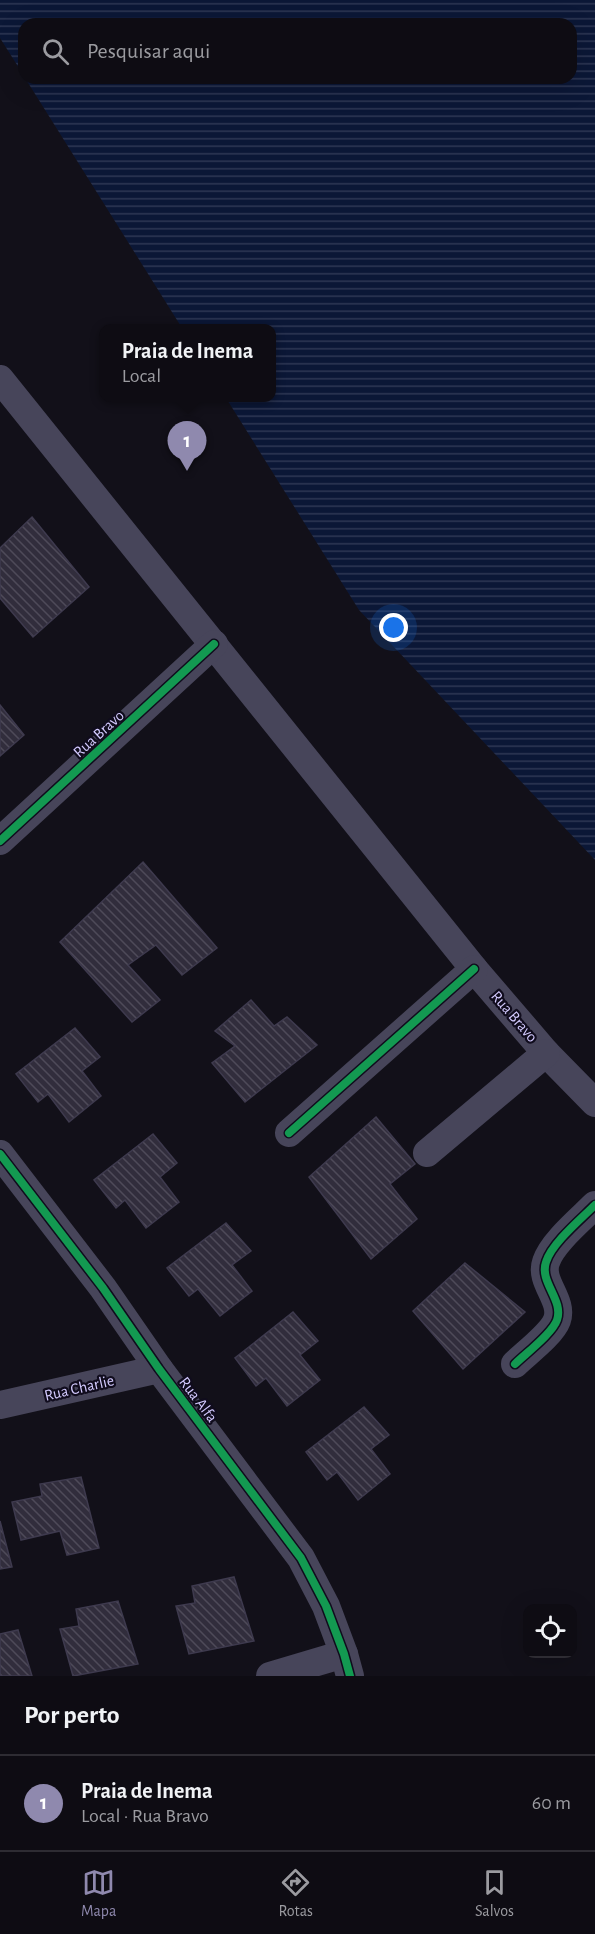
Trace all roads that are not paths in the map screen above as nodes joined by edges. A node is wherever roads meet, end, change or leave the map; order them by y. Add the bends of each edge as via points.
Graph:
1 (0, 379) edge
2 (214, 644) junction
3 (0, 841) edge
4 (474, 969) junction
5 (546, 1053) junction
6 (595, 1103) edge
7 (289, 1133) dead end
8 (427, 1153) dead end
9 (0, 1154) edge
10 (595, 1205) edge
11 (515, 1365) dead end
12 (159, 1369) junction
13 (0, 1405) edge
14 (347, 1665) edge
15 (270, 1676) edge

1 - 2 street, Rua Bravo
2 - 3 street, Rua Bravo
2 - 4 street, Rua Bravo
4 - 5 street, Rua Bravo
4 - 7 street
5 - 6 street, Rua Bravo
5 - 8 street
9 - 12 street, Rua Alfa via 103,1288
10 - 11 street via 560,1240 545,1262 545,1277 557,1320
12 - 13 street, Rua Charlie
12 - 14 street, Rua Alfa via 302,1558 326,1606
14 - 15 street

